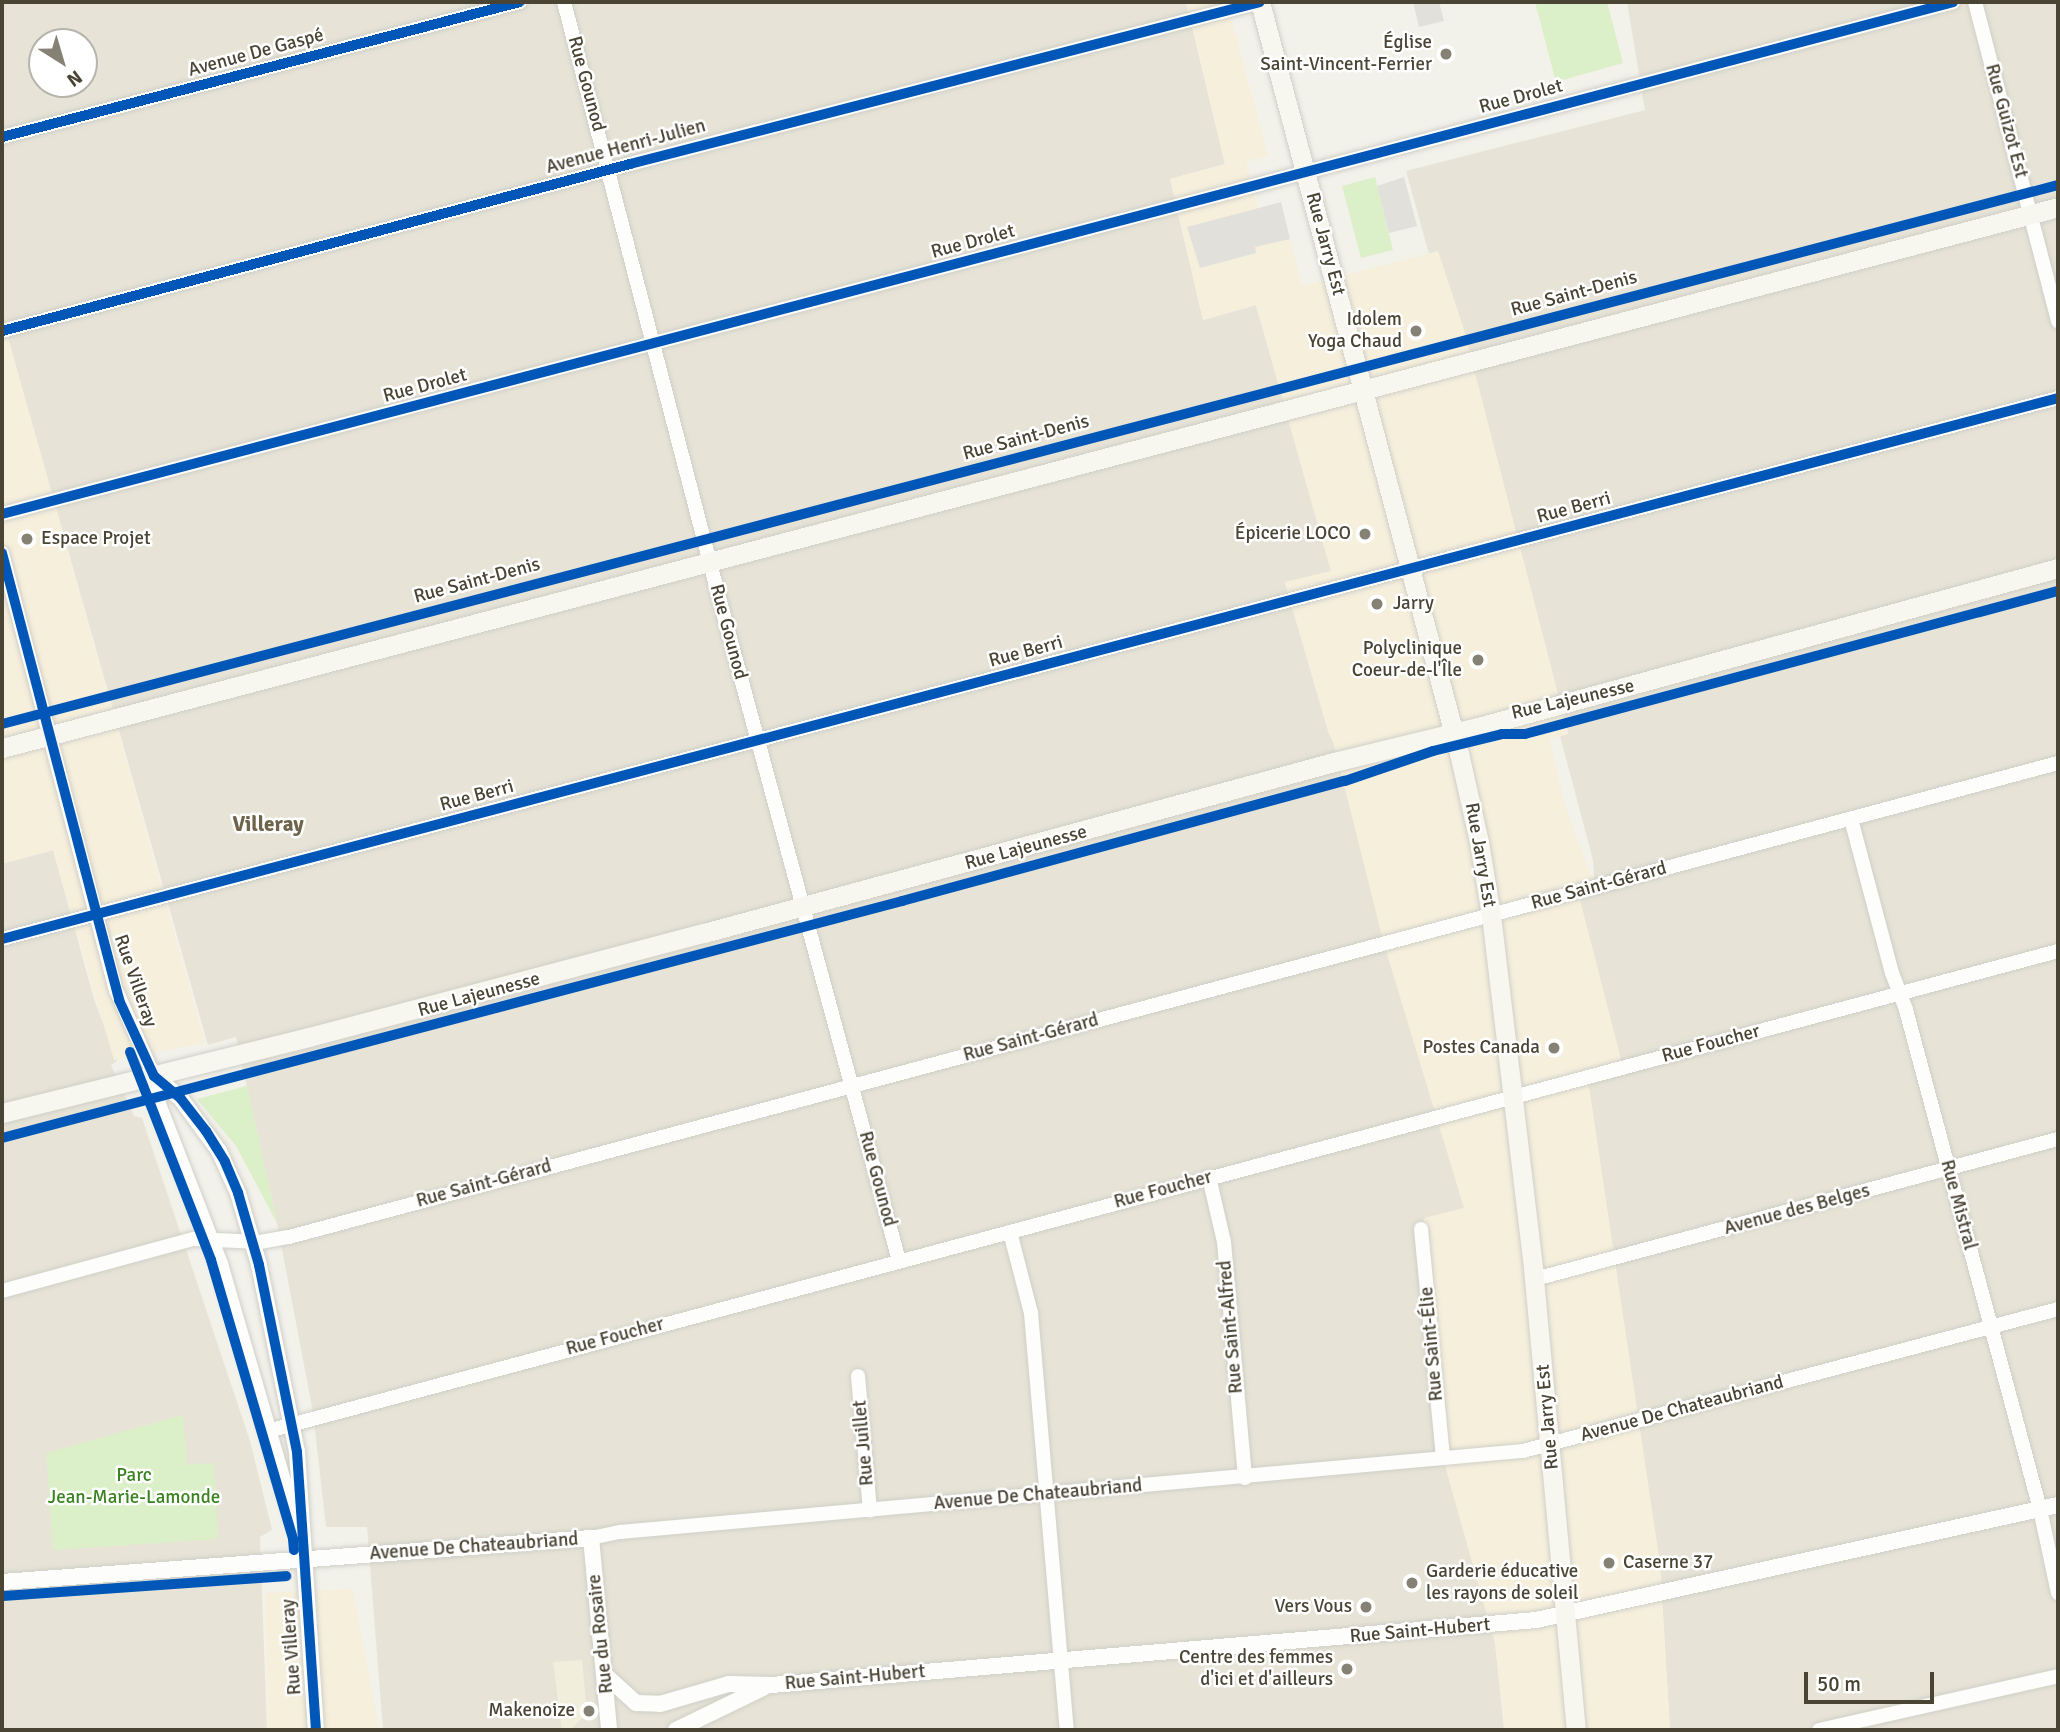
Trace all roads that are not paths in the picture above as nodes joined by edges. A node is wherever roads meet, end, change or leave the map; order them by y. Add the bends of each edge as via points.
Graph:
1 (520, 2) edge
2 (564, 2) edge
3 (1260, 2) edge
4 (1953, 2) edge
5 (1975, 2) edge
6 (2, 137) edge
7 (608, 170) junction
8 (1305, 172) junction
9 (2058, 207) edge
10 (2031, 214) junction
11 (2058, 321) edge
12 (2, 331) edge
13 (654, 344) junction
14 (1364, 390) junction
15 (2058, 398) edge
16 (2, 514) edge
17 (2, 553) edge
18 (710, 561) junction
19 (2058, 568) edge
20 (1410, 569) junction
21 (1453, 734) junction
22 (50, 736) junction
23 (758, 741) junction
24 (2, 748) edge
25 (2058, 763) edge
26 (1851, 820) junction
27 (802, 906) junction
28 (96, 914) junction
29 (1491, 915) junction
30 (2, 939) edge
31 (2058, 951) edge
32 (1899, 994) junction
33 (154, 1076) junction
34 (851, 1087) junction
35 (1513, 1096) junction
36 (2, 1113) edge
37 (2058, 1139) edge
38 (1948, 1169) junction
39 (1209, 1177) junction
40 (1422, 1229) dead end
41 (1010, 1232) junction
42 (211, 1239) junction
43 (251, 1241) junction
44 (900, 1261) junction
45 (1535, 1279) junction
46 (2, 1291) edge
47 (2058, 1309) edge
48 (1991, 1328) junction
49 (858, 1376) dead end
50 (292, 1424) junction
51 (268, 1431) junction
52 (1550, 1444) junction
53 (1443, 1458) junction
54 (1245, 1478) junction
55 (1046, 1494) junction
56 (2058, 1505) edge
57 (2040, 1509) junction
58 (870, 1510) junction
59 (591, 1538) junction
60 (304, 1561) junction
61 (2, 1582) edge
62 (2058, 1594) edge
63 (1567, 1615) junction
64 (1062, 1661) junction
65 (605, 1675) junction
66 (2058, 1676) edge
67 (772, 1685) junction
68 (316, 1730) edge
69 (608, 1730) edge
70 (676, 1730) edge
71 (1067, 1730) edge
72 (1576, 1730) edge
73 (1819, 1730) edge

1 - 6 street, Avenue De Gaspé
2 - 7 street, Rue Gounod
3 - 7 street, Avenue Henri-Julien
3 - 8 main road, Rue Jarry Est
4 - 8 street, Rue Drolet
5 - 10 street, Rue Guizot Est
7 - 12 street, Avenue Henri-Julien
7 - 13 street, Rue Gounod
8 - 13 street, Rue Drolet
8 - 14 main road, Rue Jarry Est
9 - 10 main road, Rue Saint-Denis
10 - 11 street, Rue Guizot Est
10 - 14 main road, Rue Saint-Denis
13 - 16 street, Rue Drolet
13 - 18 street, Rue Gounod
14 - 18 main road, Rue Saint-Denis
14 - 20 main road, Rue Jarry Est
15 - 20 street, Rue Berri
17 - 22 street, Rue Villeray
18 - 22 main road, Rue Saint-Denis
18 - 23 street, Rue Gounod
19 - 21 main road, Rue Lajeunesse
20 - 21 main road, Rue Jarry Est
20 - 23 street, Rue Berri
21 - 27 main road, Rue Lajeunesse
21 - 29 main road, Rue Jarry Est via 1476,824
22 - 24 main road, Rue Saint-Denis
22 - 28 street, Rue Villeray
23 - 27 street, Rue Gounod
23 - 28 street, Rue Berri
25 - 26 street, Rue Saint-Gérard
26 - 29 street, Rue Saint-Gérard
26 - 32 street, Rue Mistral
27 - 33 main road, Rue Lajeunesse
27 - 34 street, Rue Gounod
28 - 30 street, Rue Berri
28 - 33 street, Rue Villeray via 119,1000
29 - 34 street, Rue Saint-Gérard
29 - 35 main road, Rue Jarry Est
31 - 32 street, Rue Foucher
32 - 35 street, Rue Foucher
32 - 38 street, Rue Mistral
33 - 36 main road, Rue Lajeunesse
33 - 42 street, Rue Villeray via 158,1104
33 - 43 street, Rue Villeray via 181,1099 212,1140 237,1193
34 - 43 street, Rue Saint-Gérard via 289,1237
34 - 44 street, Rue Gounod
35 - 39 street, Rue Foucher
35 - 45 main road, Rue Jarry Est
37 - 38 street, Avenue des Belges
38 - 45 street, Avenue des Belges
38 - 48 street, Rue Mistral
39 - 41 street, Rue Foucher
39 - 54 street, Rue Saint-Alfred via 1224,1242
40 - 53 street, Rue Saint-Élie
41 - 44 street, Rue Foucher
41 - 55 street via 1031,1313
42 - 43 street, Rue Saint-Gérard
42 - 46 street, Rue Saint-Gérard via 194,1239
42 - 51 street, Rue Villeray
43 - 50 street, Rue Villeray
44 - 50 street, Rue Foucher
45 - 52 main road, Rue Jarry Est
47 - 48 street, Avenue De Chateaubriand
48 - 52 street, Avenue De Chateaubriand
48 - 57 street, Rue Mistral
49 - 58 street, Rue Juillet
50 - 51 street, Rue Foucher
50 - 60 street, Rue Villeray
51 - 60 street, Rue Villeray
52 - 53 street, Avenue De Chateaubriand
52 - 63 main road, Rue Jarry Est
53 - 54 street, Avenue De Chateaubriand
54 - 55 street, Avenue De Chateaubriand
55 - 58 street, Avenue De Chateaubriand
55 - 64 street
56 - 57 street, Rue Saint-Hubert
57 - 62 street, Rue Mistral
57 - 63 street, Rue Saint-Hubert
58 - 59 street, Avenue De Chateaubriand
59 - 60 street, Avenue De Chateaubriand
59 - 65 street, Rue du Rosaire
60 - 61 street, Avenue De Chateaubriand
60 - 68 street, Rue Villeray
63 - 64 street, Rue Saint-Hubert
63 - 72 main road, Rue Jarry Est
64 - 67 street, Rue Saint-Hubert
64 - 71 street
65 - 67 street, Rue Saint-Hubert via 628,1699 648,1705 729,1685
65 - 69 street, Rue du Rosaire
66 - 73 street
67 - 70 street, Rue Saint-Hubert

